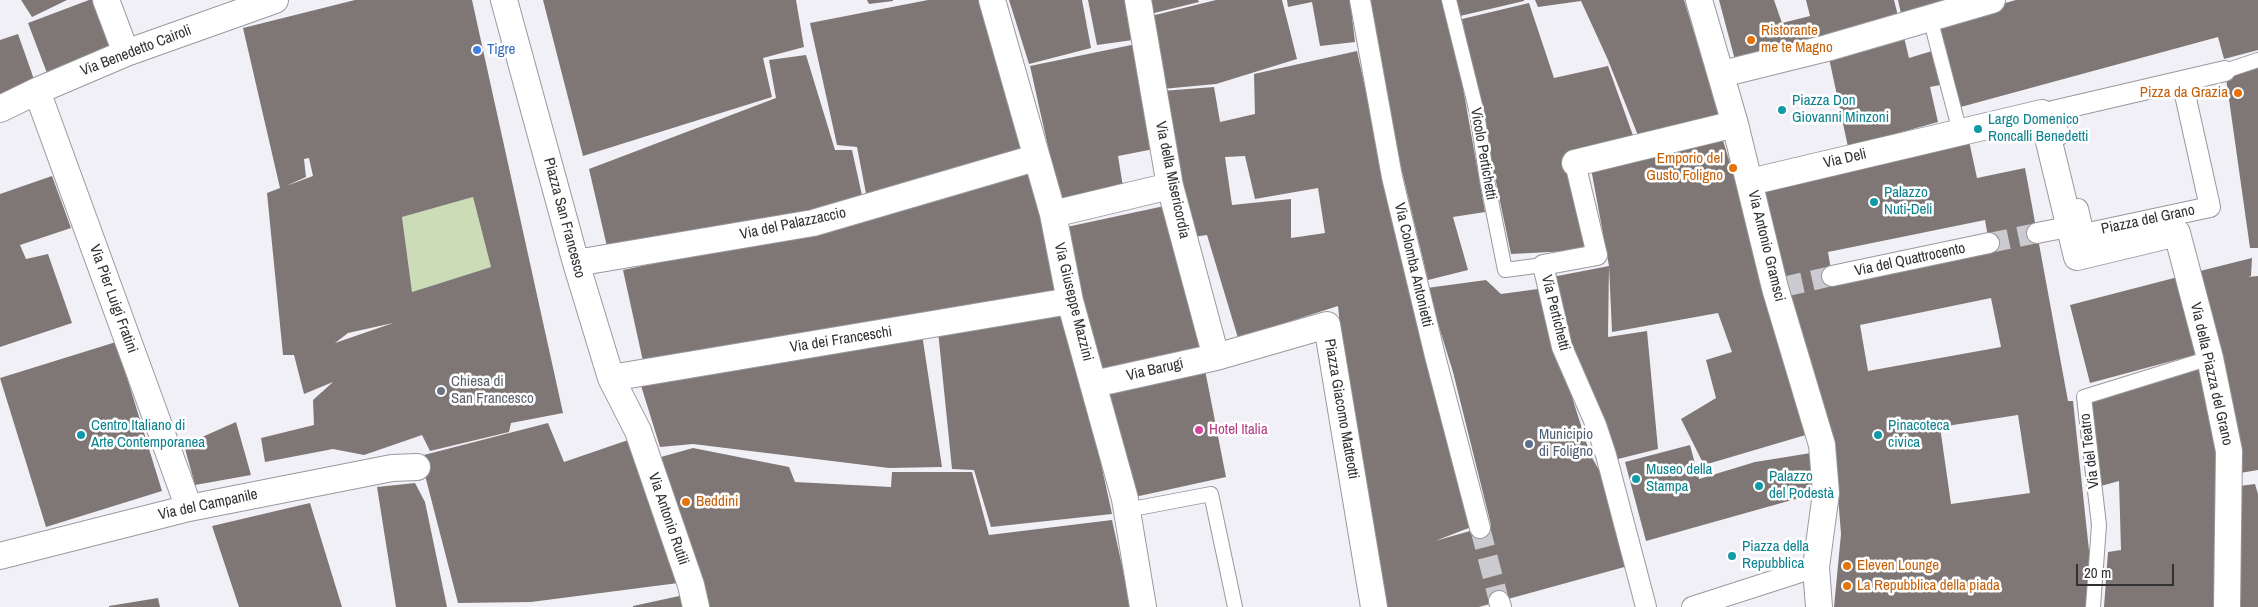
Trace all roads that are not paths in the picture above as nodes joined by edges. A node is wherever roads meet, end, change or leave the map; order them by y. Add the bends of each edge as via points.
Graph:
1 (106, 0) edge
2 (275, 0) edge
3 (504, 0) edge
4 (992, 0) edge
5 (1138, 0) edge
6 (1360, 0) edge
7 (1449, 0) edge
8 (1699, 0) edge
9 (1992, 0) edge
10 (1930, 18) junction
11 (126, 53) junction
12 (2258, 60) edge
13 (2225, 71) joint
14 (1722, 74) junction
15 (2182, 81) junction
16 (37, 90) junction
17 (0, 109) edge
18 (2048, 112) junction
19 (1735, 124) junction
20 (1951, 134) junction
21 (1035, 158) junction
22 (1575, 162) joint
23 (1750, 182) junction
24 (1170, 186) junction
25 (1053, 214) junction
26 (2068, 227) junction
27 (2177, 233) joint
28 (2037, 234) tunnel mouth
29 (1989, 243) tunnel mouth
30 (576, 263) junction
31 (1543, 265) junction
32 (1832, 276) tunnel mouth
33 (1070, 301) junction
34 (1216, 357) junction
35 (2210, 358) junction
36 (611, 378) junction
37 (1094, 384) junction
38 (638, 431) joint
39 (417, 468) dead end
40 (189, 508) junction
41 (1127, 510) junction
42 (1480, 528) tunnel mouth
43 (0, 556) edge
44 (1816, 567) junction
45 (696, 607) edge
46 (1143, 607) edge
47 (1235, 607) edge
48 (1374, 607) edge
49 (1646, 607) edge
50 (1692, 607) edge
51 (1819, 607) edge
52 (2093, 607) edge
53 (2227, 607) edge

1 - 11 street
2 - 11 street, Via Benedetto Cairoli
3 - 30 street, Piazza San Francesco
4 - 21 street, Via Giuseppe Mazzini
5 - 24 street, Via della Misericordia
6 - 42 street, Via Colomba Antonietti via 1392,176
7 - 31 lane, Vicolo Pertichetti via 1477,113 1505,270
8 - 14 street, Via Antonio Gramsci
9 - 10 street
10 - 14 street
10 - 20 lane
11 - 16 street, Via Benedetto Cairoli
12 - 13 lane
13 - 15 street
14 - 19 street, Via Antonio Gramsci
15 - 18 street
15 - 18 street, Piazza del Grano via 2210,207 2084,234
16 - 17 street, Via Benedetto Cairoli
16 - 40 street, Via Pier Luigi Fratini
18 - 20 street
18 - 26 street, Piazza del Grano
19 - 22 street, Via Pertichetti
19 - 23 street, Via Antonio Gramsci
20 - 23 street, Via Deli
21 - 25 street, Via Giuseppe Mazzini
21 - 30 street, Via del Palazzaccio via 813,223
22 - 31 street, Via Pertichetti via 1597,255
23 - 44 street, Via Antonio Gramsci via 1822,445 1826,493
24 - 25 street
24 - 34 street, Via della Misericordia
25 - 33 street, Via Giuseppe Mazzini
26 - 27 street, Piazza del Grano via 2076,257
26 - 28 street
27 - 35 street, Via della Piazza del Grano
29 - 32 street, Via del Quattrocento
30 - 36 street, Piazza San Francesco
31 - 49 street, Via Pertichetti via 1562,347 1606,455
33 - 36 street, Via dei Franceschi
33 - 37 street, Via Giuseppe Mazzini
34 - 37 street, Via Barugi
34 - 48 street, Piazza Giacomo Matteotti via 1327,326
35 - 52 lane, Via del Teatro via 2084,397 2099,526
35 - 53 street, Via della Piazza del Grano via 2229,451
36 - 38 street, Piazza San Francesco
37 - 41 street, Via Giuseppe Mazzini
38 - 45 street, Via Antonio Rutili
39 - 40 street, Via del Campanile via 392,468
40 - 43 street, Via del Campanile
41 - 46 street, Via Giuseppe Mazzini
41 - 47 lane via 1212,494
44 - 50 street
44 - 51 street

